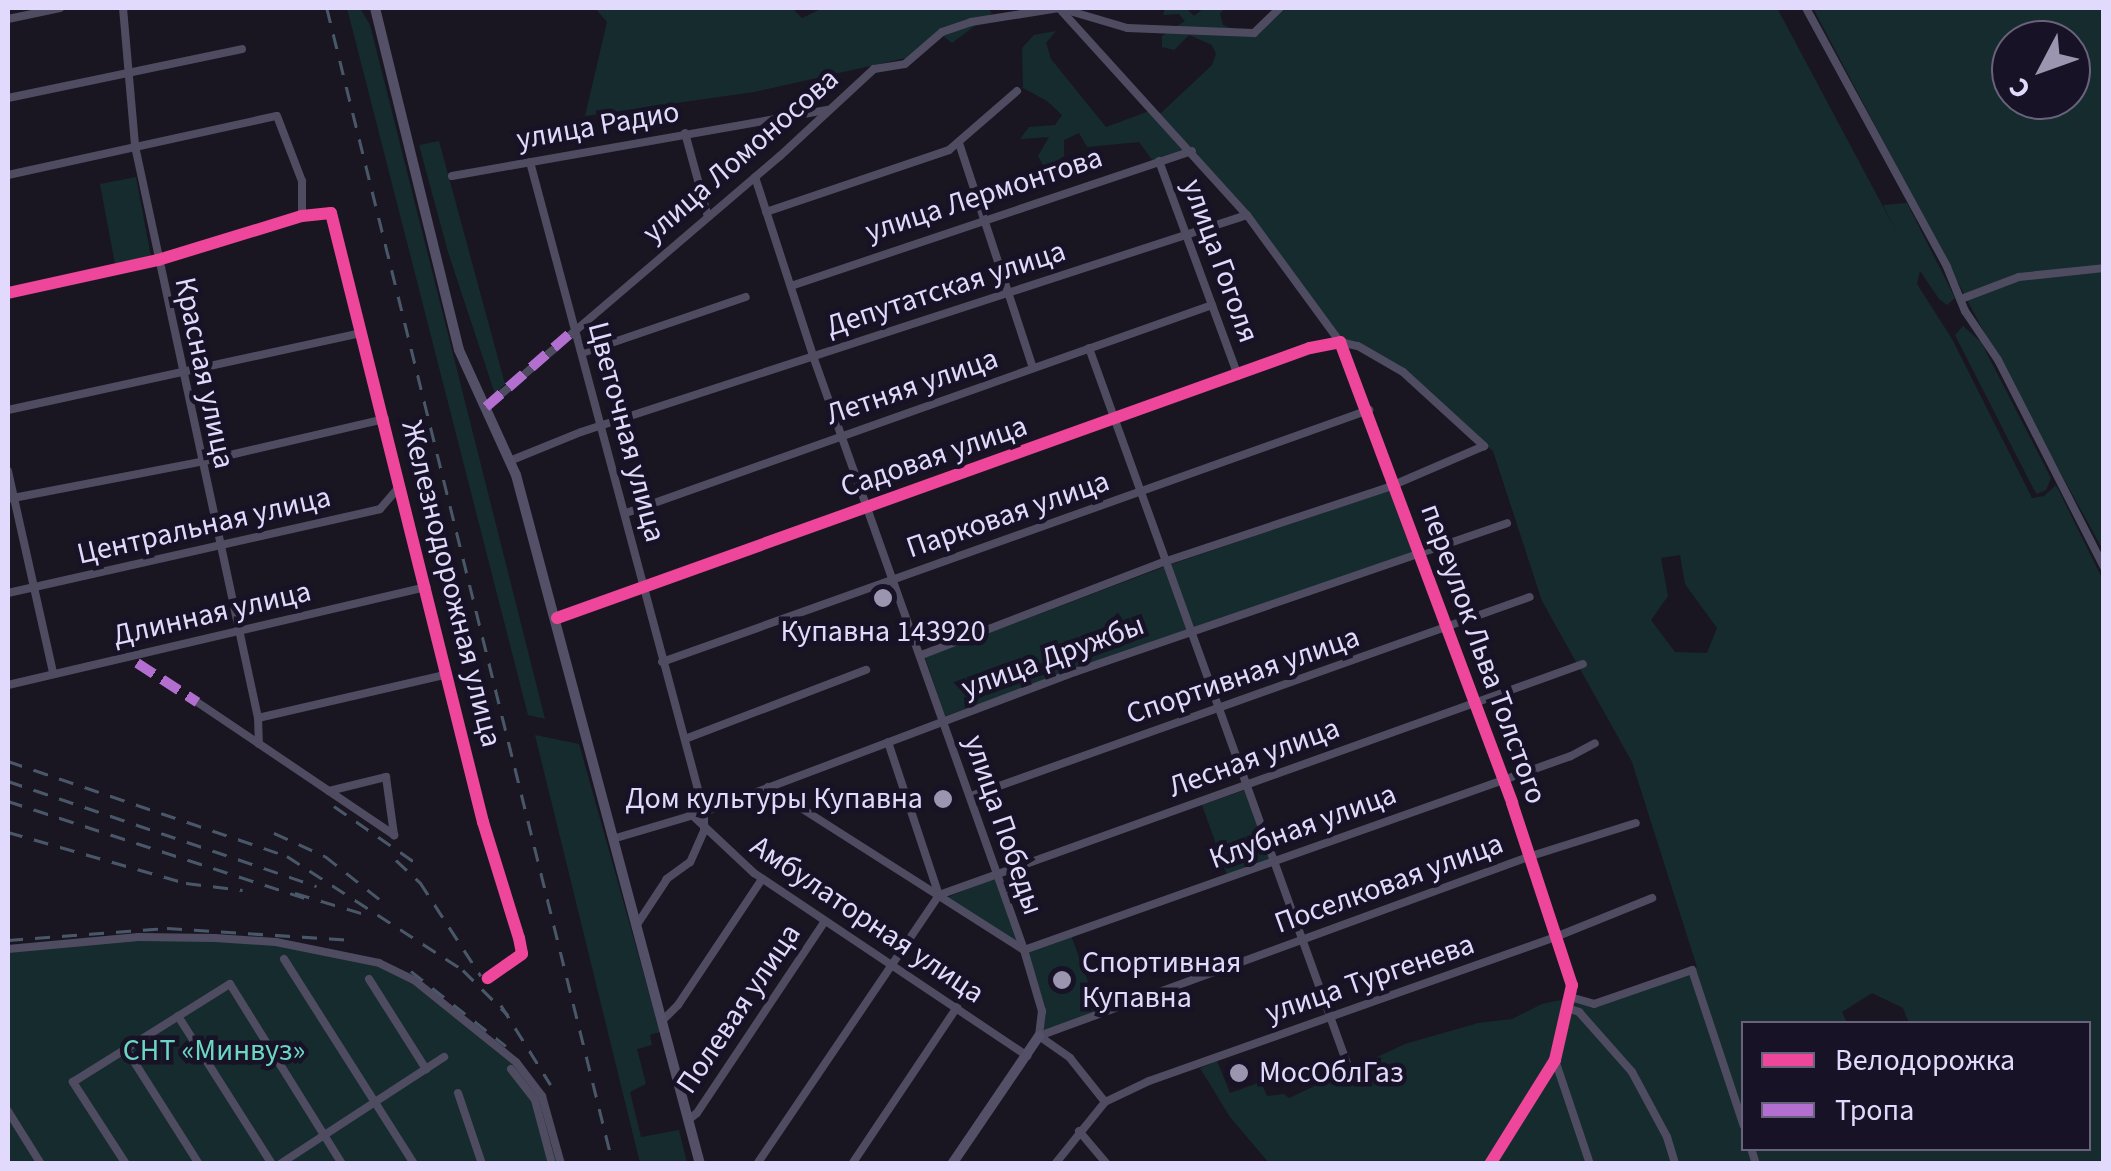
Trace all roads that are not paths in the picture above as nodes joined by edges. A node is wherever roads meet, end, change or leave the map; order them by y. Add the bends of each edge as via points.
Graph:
1 (60, 8) edge
2 (123, 8) edge
3 (375, 8) edge
4 (1059, 8) edge
5 (1280, 8) edge
6 (1806, 8) edge
7 (8, 20) edge
8 (242, 48) dead end
9 (126, 73) junction
10 (1016, 91) dead end
11 (8, 98) edge
12 (830, 110) junction
13 (684, 133) junction
14 (960, 143) junction
15 (135, 146) junction
16 (1192, 151) junction
17 (1159, 161) junction
18 (530, 162) junction
19 (8, 174) edge
20 (452, 176) dead end
21 (754, 178) junction
22 (766, 212) junction
23 (1247, 215) junction
24 (302, 216) junction
25 (708, 217) junction
26 (988, 219) junction
27 (1186, 234) junction
28 (158, 260) junction
29 (2104, 268) edge
30 (791, 286) junction
31 (1011, 291) junction
32 (8, 294) edge
33 (746, 297) dead end
34 (1961, 299) junction
35 (1212, 304) junction
36 (575, 328) junction
37 (362, 333) junction
38 (1340, 342) junction
39 (1089, 348) junction
40 (582, 353) junction
41 (813, 356) junction
42 (1034, 368) junction
43 (180, 374) junction
44 (1238, 376) junction
45 (486, 408) junction
46 (8, 410) edge
47 (1369, 410) junction
48 (385, 419) junction
49 (1115, 420) junction
50 (603, 425) junction
51 (841, 436) junction
52 (512, 460) junction
53 (200, 462) junction
54 (8, 470) edge
55 (1395, 484) junction
56 (399, 486) junction
57 (1142, 493) junction
58 (11, 498) edge
59 (866, 508) junction
60 (626, 513) junction
61 (1507, 523) dead end
62 (218, 546) junction
63 (1419, 553) junction
64 (1166, 561) junction
65 (2104, 567) edge
66 (893, 580) junction
67 (427, 587) junction
68 (36, 588) junction
69 (644, 588) junction
70 (8, 594) edge
71 (1530, 597) dead end
72 (557, 618) junction
73 (1446, 629) junction
74 (238, 631) junction
75 (1192, 634) junction
76 (921, 655) junction
77 (662, 662) junction
78 (1583, 664) dead end
79 (866, 670) dead end
80 (53, 672) junction
81 (448, 674) junction
82 (8, 685) edge
83 (197, 702) dead end
84 (1473, 704) junction
85 (1220, 708) junction
86 (258, 718) junction
87 (942, 720) junction
88 (685, 739) junction
89 (888, 742) junction
90 (1595, 742) dead end
91 (260, 744) junction
92 (1502, 780) junction
93 (1247, 784) junction
94 (768, 786) junction
95 (329, 791) junction
96 (970, 796) junction
97 (704, 812) junction
98 (690, 813) junction
99 (1636, 823) dead end
100 (704, 831) junction
101 (616, 838) junction
102 (1528, 857) junction
103 (1275, 861) junction
104 (997, 874) junction
105 (762, 879) junction
106 (939, 896) junction
107 (1652, 898) dead end
108 (825, 921) junction
109 (638, 923) junction
110 (1553, 938) junction
111 (1303, 939) junction
112 (8, 949) edge
113 (1024, 950) junction
114 (284, 959) dead end
115 (892, 965) junction
116 (488, 978) dead end
117 (368, 979) dead end
118 (1570, 998) junction
119 (957, 1007) junction
120 (1568, 1008) junction
121 (178, 1016) junction
122 (1332, 1016) junction
123 (664, 1019) junction
124 (1039, 1036) junction
125 (126, 1049) junction
126 (1027, 1056) junction
127 (444, 1058) dead end
128 (1555, 1060) junction
129 (1349, 1068) dead end
130 (426, 1069) junction
131 (510, 1069) dead end
132 (458, 1093) dead end
133 (375, 1102) junction
134 (1104, 1102) junction
135 (8, 1111) edge
136 (1741, 1117) edge
137 (688, 1120) junction
138 (1079, 1131) junction
139 (324, 1135) junction
140 (41, 1164) edge
141 (126, 1164) edge
142 (199, 1164) edge
143 (272, 1164) edge
144 (280, 1164) edge
145 (342, 1164) edge
146 (414, 1164) edge
147 (482, 1164) edge
148 (552, 1164) edge
149 (560, 1164) edge
150 (700, 1164) edge
151 (757, 1164) edge
152 (852, 1164) edge
153 (952, 1164) edge
154 (1054, 1164) edge
155 (1106, 1164) edge
156 (1490, 1164) edge
157 (1590, 1164) edge
158 (1676, 1164) edge

1 - 7 street
2 - 9 street, Красная улица
3 - 45 main road via 459,350
4 - 5 street via 1127,28 1254,33
4 - 12 street, улица Ломоносова via 942,32 905,64 874,69
4 - 16 street
6 - 34 street
8 - 9 street
9 - 11 street
9 - 15 street, Красная улица
10 - 14 street
12 - 13 street, улица Радио
12 - 21 street, улица Ломоносова
13 - 18 street, улица Радио
13 - 25 street
14 - 22 street
14 - 26 street
15 - 19 street
15 - 24 street via 277,116 302,181
15 - 28 street, Красная улица
16 - 17 street, улица Лермонтова
16 - 23 street
17 - 26 street, улица Лермонтова
17 - 27 street, улица Гоголя
18 - 20 street, улица Радио
18 - 36 street, Цветочная улица
21 - 22 street, улица Победы
21 - 25 street, улица Ломоносова
22 - 30 street, улица Победы
23 - 27 street, Депутатская улица
23 - 38 street
24 - 28 street
24 - 37 street, Железнодорожная улица via 331,213
25 - 36 street, улица Ломоносова
26 - 30 street, улица Лермонтова
26 - 31 street
27 - 31 street, Депутатская улица
27 - 35 street, улица Гоголя
28 - 32 street
28 - 43 street, Красная улица
29 - 34 street via 2019,277
30 - 41 street, улица Победы
31 - 41 street, Депутатская улица
31 - 42 street
33 - 40 street
34 - 65 street
35 - 39 street, Летняя улица
35 - 44 street, улица Гоголя
36 - 40 street, Цветочная улица
36 - 45 street, улица Ломоносова
37 - 43 street
37 - 48 street, Железнодорожная улица
38 - 44 street, Садовая улица
38 - 47 street, переулок Льва Толстого
38 - 55 street via 1403,372 1484,446
39 - 42 street, Летняя улица
39 - 49 street
40 - 50 street, Цветочная улица
41 - 50 street, Депутатская улица
41 - 51 street, улица Победы
42 - 51 street, Летняя улица
43 - 46 street
43 - 53 street, Красная улица
44 - 49 street, Садовая улица
45 - 52 main road
47 - 55 street, переулок Льва Толстого
47 - 57 street, Парковая улица
48 - 53 street
48 - 56 street, Железнодорожная улица
49 - 57 street
49 - 59 street, Садовая улица
50 - 52 street, Депутатская улица
50 - 60 street, Цветочная улица
51 - 59 street, улица Победы
51 - 60 street, Летняя улица
52 - 72 main road
53 - 58 street
53 - 62 street, Красная улица
54 - 58 street
55 - 63 street, переулок Льва Толстого
55 - 64 street
56 - 62 street, Центральная улица via 380,509
56 - 67 street, Железнодорожная улица
57 - 64 street
57 - 66 street, Парковая улица
58 - 68 street
59 - 66 street, улица Победы
59 - 69 street, Садовая улица
60 - 69 street, Цветочная улица
61 - 63 street, улица Дружбы
62 - 68 street, Центральная улица
62 - 74 street, Красная улица
63 - 73 street, переулок Льва Толстого
63 - 75 street, улица Дружбы
64 - 75 street
64 - 76 street
66 - 76 street, улица Победы
66 - 77 street, Парковая улица
67 - 74 street, Длинная улица
67 - 81 street, Железнодорожная улица
68 - 70 street, Центральная улица
68 - 80 street
69 - 72 street, Садовая улица
69 - 77 street, Цветочная улица
71 - 73 street, Спортивная улица
72 - 101 main road
73 - 84 street, переулок Льва Толстого
73 - 85 street, Спортивная улица
74 - 80 street, Длинная улица via 135,659
74 - 86 street, Красная улица
75 - 85 street
75 - 87 street, улица Дружбы
76 - 87 street, улица Победы
77 - 88 street, Цветочная улица
78 - 84 street, Лесная улица
79 - 88 street
80 - 82 street, Длинная улица
81 - 86 street
81 - 116 street, Железнодорожная улица via 522,954
83 - 91 street
84 - 92 street, переулок Льва Толстого
84 - 93 street, Лесная улица
85 - 93 street
85 - 96 street, Спортивная улица
86 - 91 street, Красная улица
87 - 89 street, улица Дружбы
87 - 96 street, улица Победы
88 - 97 street, Цветочная улица
89 - 94 street, улица Дружбы
89 - 106 street
90 - 92 street, Клубная улица
91 - 95 street
92 - 102 street, переулок Льва Толстого
92 - 103 street, Клубная улица
93 - 103 street
93 - 104 street, Лесная улица
94 - 97 street, улица Дружбы
94 - 106 street
95 - 95 street via 386,777 394,835 345,802
96 - 104 street, улица Победы
97 - 98 street, улица Дружбы
97 - 100 street, Цветочная улица
98 - 100 street, Амбулаторная улица
98 - 101 street, улица Дружбы
99 - 102 street, Поселковая улица
100 - 105 street, Амбулаторная улица
100 - 109 street via 690,862 666,878
101 - 109 main road
102 - 110 street, переулок Льва Толстого
102 - 111 street, Поселковая улица
103 - 111 street
103 - 113 street, Клубная улица
104 - 106 street, Лесная улица
104 - 113 street, улица Победы
105 - 108 street, Амбулаторная улица
105 - 123 street
106 - 113 street
106 - 115 street
107 - 110 street, улица Тургенева
108 - 115 street, Амбулаторная улица
108 - 137 street, Полевая улица
109 - 123 main road
110 - 118 street, переулок Льва Толстого via 1572,985
110 - 122 street, улица Тургенева
111 - 122 street
111 - 124 street, Поселковая улица
112 - 149 street via 138,937 215,938 276,942 379,963 414,980 516,1062 542,1096
113 - 124 street, улица Победы via 1042,1012
114 - 133 street
115 - 119 street, Амбулаторная улица
115 - 151 street
117 - 130 street
118 - 120 street
118 - 136 street via 1594,1004 1692,970
119 - 126 street, Амбулаторная улица
119 - 152 street
120 - 128 street
120 - 158 street via 1632,1072
121 - 125 street
121 - 139 street via 230,984
121 - 143 street
122 - 129 street
122 - 134 street, улица Тургенева
123 - 137 main road
124 - 126 main road
124 - 134 street via 1070,1058
125 - 141 street via 73,1082
125 - 142 street
126 - 153 main road
127 - 130 street
128 - 156 street
128 - 157 street
130 - 133 street
131 - 148 street via 535,1100
132 - 147 street
133 - 139 street
133 - 146 street
134 - 138 street
135 - 140 street
137 - 150 main road
138 - 154 street
138 - 155 street
139 - 144 street
139 - 145 street

